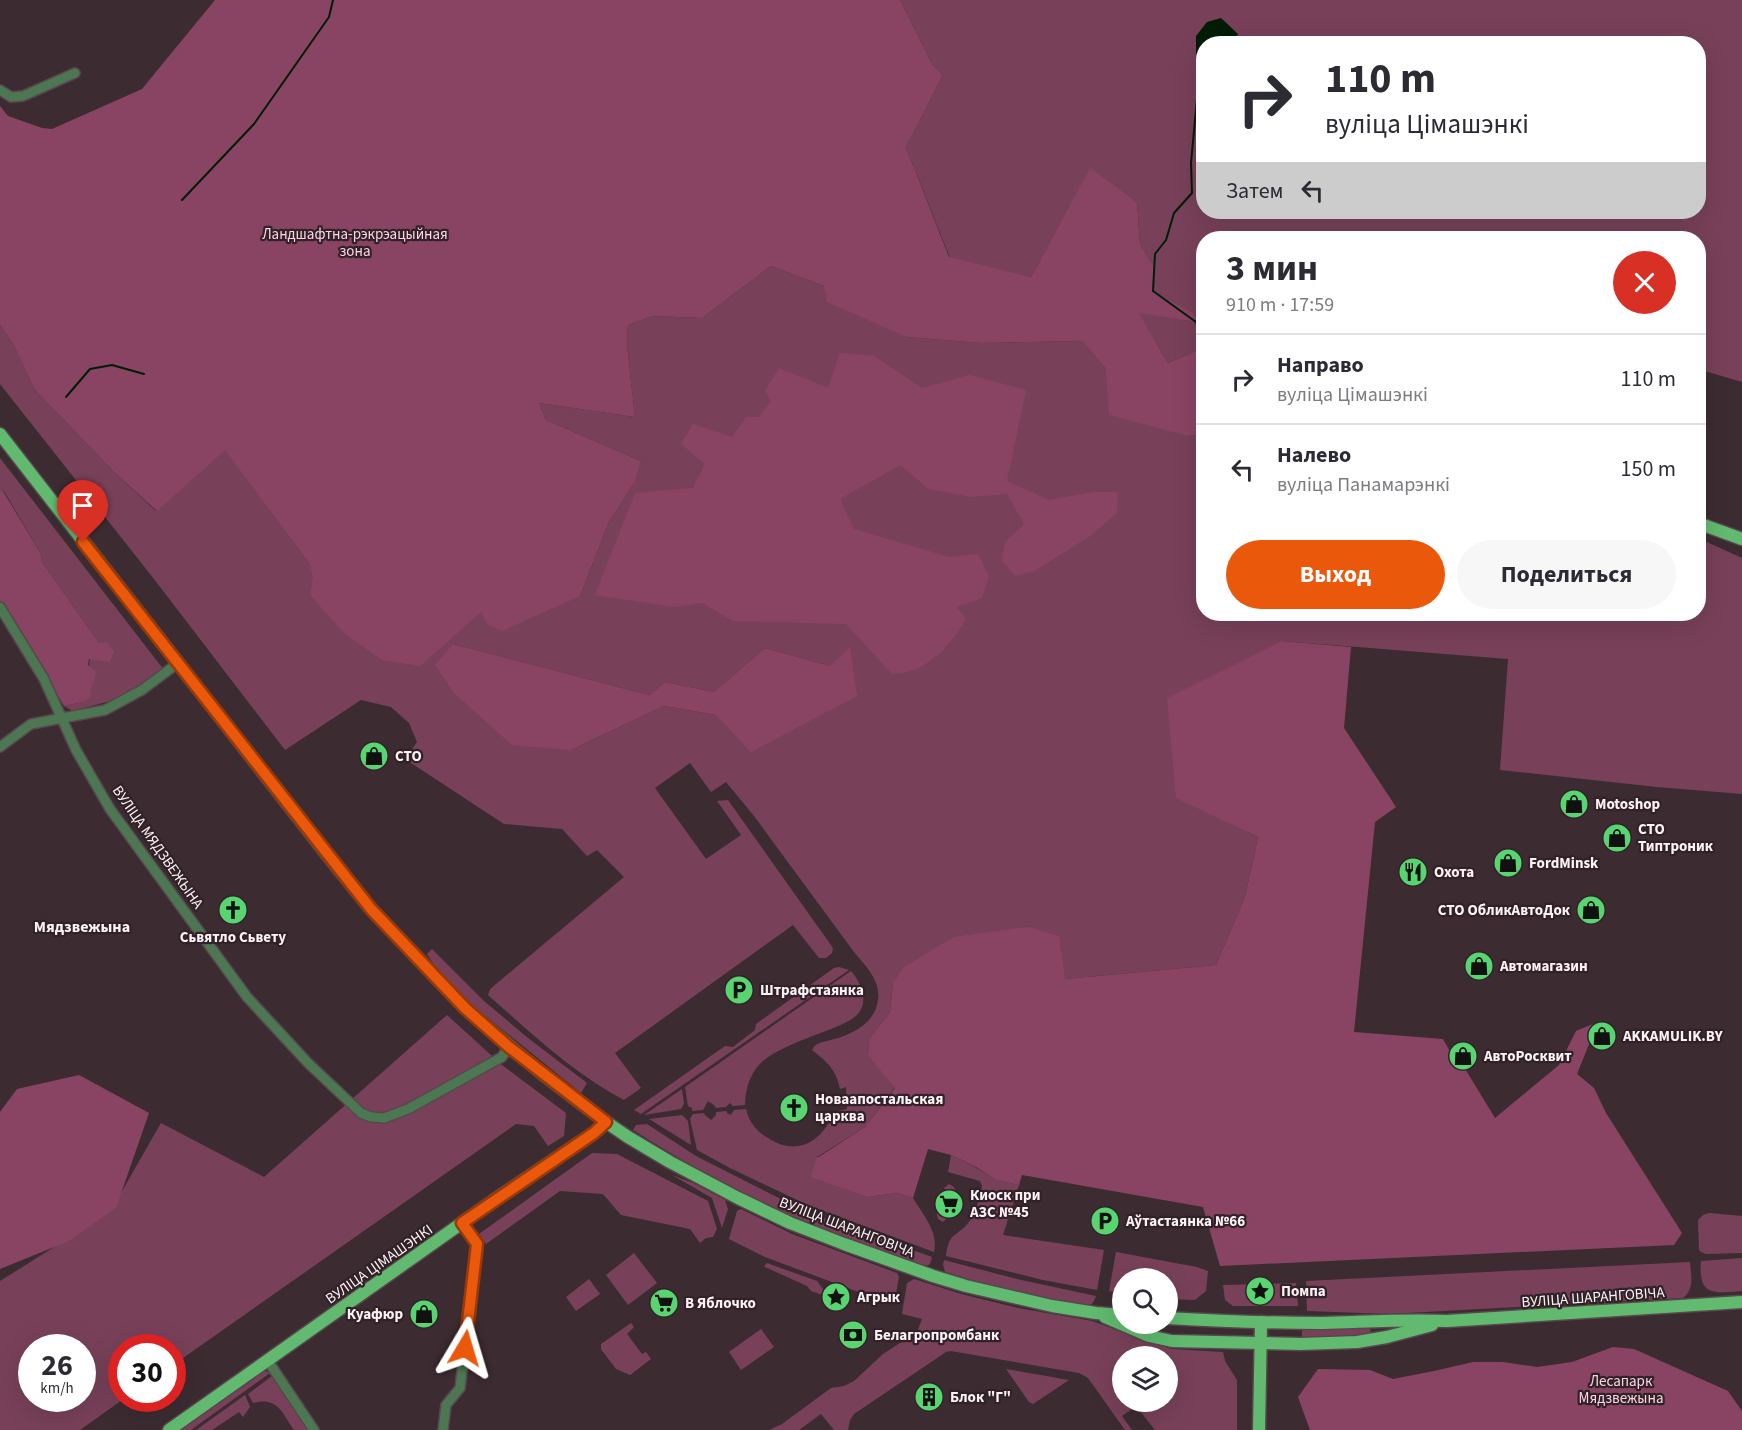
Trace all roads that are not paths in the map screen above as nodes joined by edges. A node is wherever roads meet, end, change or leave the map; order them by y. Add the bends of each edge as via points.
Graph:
1 (75, 73) dead end
2 (0, 90) edge
3 (0, 434) edge
4 (1706, 526) edge
5 (1742, 539) edge
6 (0, 607) edge
7 (178, 663) junction
8 (61, 718) junction
9 (0, 747) edge
10 (509, 1047) junction
11 (606, 1122) junction
12 (462, 1223) junction
13 (1742, 1302) edge
14 (1096, 1313) junction
15 (1112, 1314) edge
16 (1178, 1318) edge
17 (1447, 1321) junction
18 (1261, 1322) junction
19 (1260, 1343) junction
20 (268, 1361) junction
21 (169, 1430) edge
22 (314, 1430) edge
23 (443, 1430) edge
24 (1259, 1430) edge

1 - 2 street via 23,96 11,97
3 - 7 main road, ВУЛІЦА ШАРАНГОВІЧА
4 - 5 main road
6 - 8 street, ВУЛІЦА МЯДЗВЕЖЫНА via 44,679
7 - 8 street via 142,690 105,710
7 - 10 main road, ВУЛІЦА ШАРАНГОВІЧА via 371,909 458,1001
8 - 9 street via 31,724
8 - 10 street, ВУЛІЦА МЯДЗВЕЖЫНА via 110,809 247,997 361,1113 384,1118 408,1109 502,1057
10 - 11 main road, ВУЛІЦА ШАРАНГОВІЧА
11 - 12 main road, ВУЛІЦА ЦІМАШЭНКІ
11 - 14 main road, ВУЛІЦА ШАРАНГОВІЧА via 738,1198 833,1240 966,1286
12 - 20 main road, ВУЛІЦА ЦІМАШЭНКІ
12 - 23 street via 477,1244 474,1277 460,1388 446,1405
13 - 17 main road, ВУЛІЦА ШАРАНГОВІЧА
14 - 15 main road, ВУЛІЦА ШАРАНГОВІЧА
14 - 19 main road, ВУЛІЦА ШАРАНГОВІЧА via 1149,1336 1172,1341
16 - 18 main road, ВУЛІЦА ШАРАНГОВІЧА
17 - 18 main road, ВУЛІЦА ШАРАНГОВІЧА
17 - 19 main road, ВУЛІЦА ШАРАНГОВІЧА via 1357,1342
18 - 19 main road
19 - 24 main road
20 - 21 main road, ВУЛІЦА ЦІМАШЭНКІ
20 - 22 street

